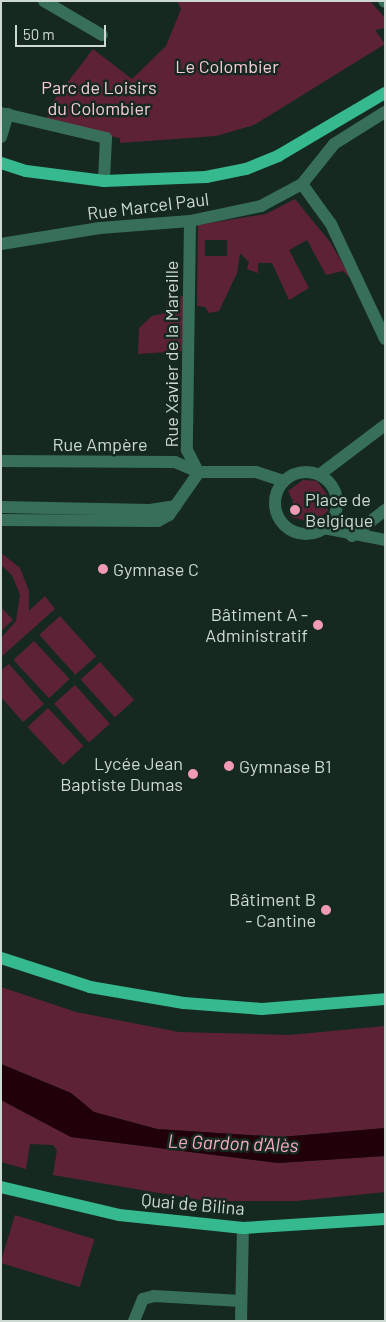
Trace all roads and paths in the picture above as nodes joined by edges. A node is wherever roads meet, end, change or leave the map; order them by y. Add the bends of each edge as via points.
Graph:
1 (44, 1) edge
2 (102, 35) dead end
3 (385, 93) edge
4 (385, 112) edge
5 (5, 113) edge
6 (1, 137) edge
7 (1, 163) edge
8 (104, 181) junction
9 (302, 184) junction
10 (190, 221) junction
11 (1, 244) edge
12 (385, 339) edge
13 (385, 425) edge
14 (1, 461) edge
15 (198, 472) junction
16 (320, 474) junction
17 (284, 481) junction
18 (176, 506) junction
19 (1, 507) edge
20 (385, 510) edge
21 (1, 520) edge
22 (324, 528) junction
23 (352, 536) junction
24 (385, 540) edge
25 (1, 958) edge
26 (385, 1000) edge
27 (1, 1188) edge
28 (385, 1219) edge
29 (243, 1228) junction
30 (241, 1302) junction
31 (134, 1321) edge
32 (241, 1321) edge

1 - 2 street
3 - 8 main road via 278,156 246,169 185,179
4 - 9 street, Rue Marcel Paul via 334,144
5 - 6 street
5 - 8 street via 106,138
7 - 8 main road via 26,171
9 - 10 street, Rue Marcel Paul via 261,206
9 - 12 street via 331,224
10 - 11 street, Rue Marcel Paul via 100,228
10 - 15 street, Rue Xavier de la Mareille via 187,450
13 - 16 street
14 - 15 street, Rue Ampère via 175,462
15 - 17 street, Rue Ampère via 256,472
15 - 18 street
16 - 17 street via 304,472
16 - 22 street via 337,498 334,517
17 - 22 street via 275,501 283,523 305,534
18 - 19 street via 150,510
18 - 21 street via 158,521
20 - 23 street
22 - 23 street
23 - 24 street
25 - 26 main road via 90,986 184,1003 262,1009
27 - 29 main road, Quai de Bilina via 119,1215
28 - 29 main road, Quai de Bilina
29 - 30 street
30 - 31 street via 154,1296 143,1299
30 - 32 street

